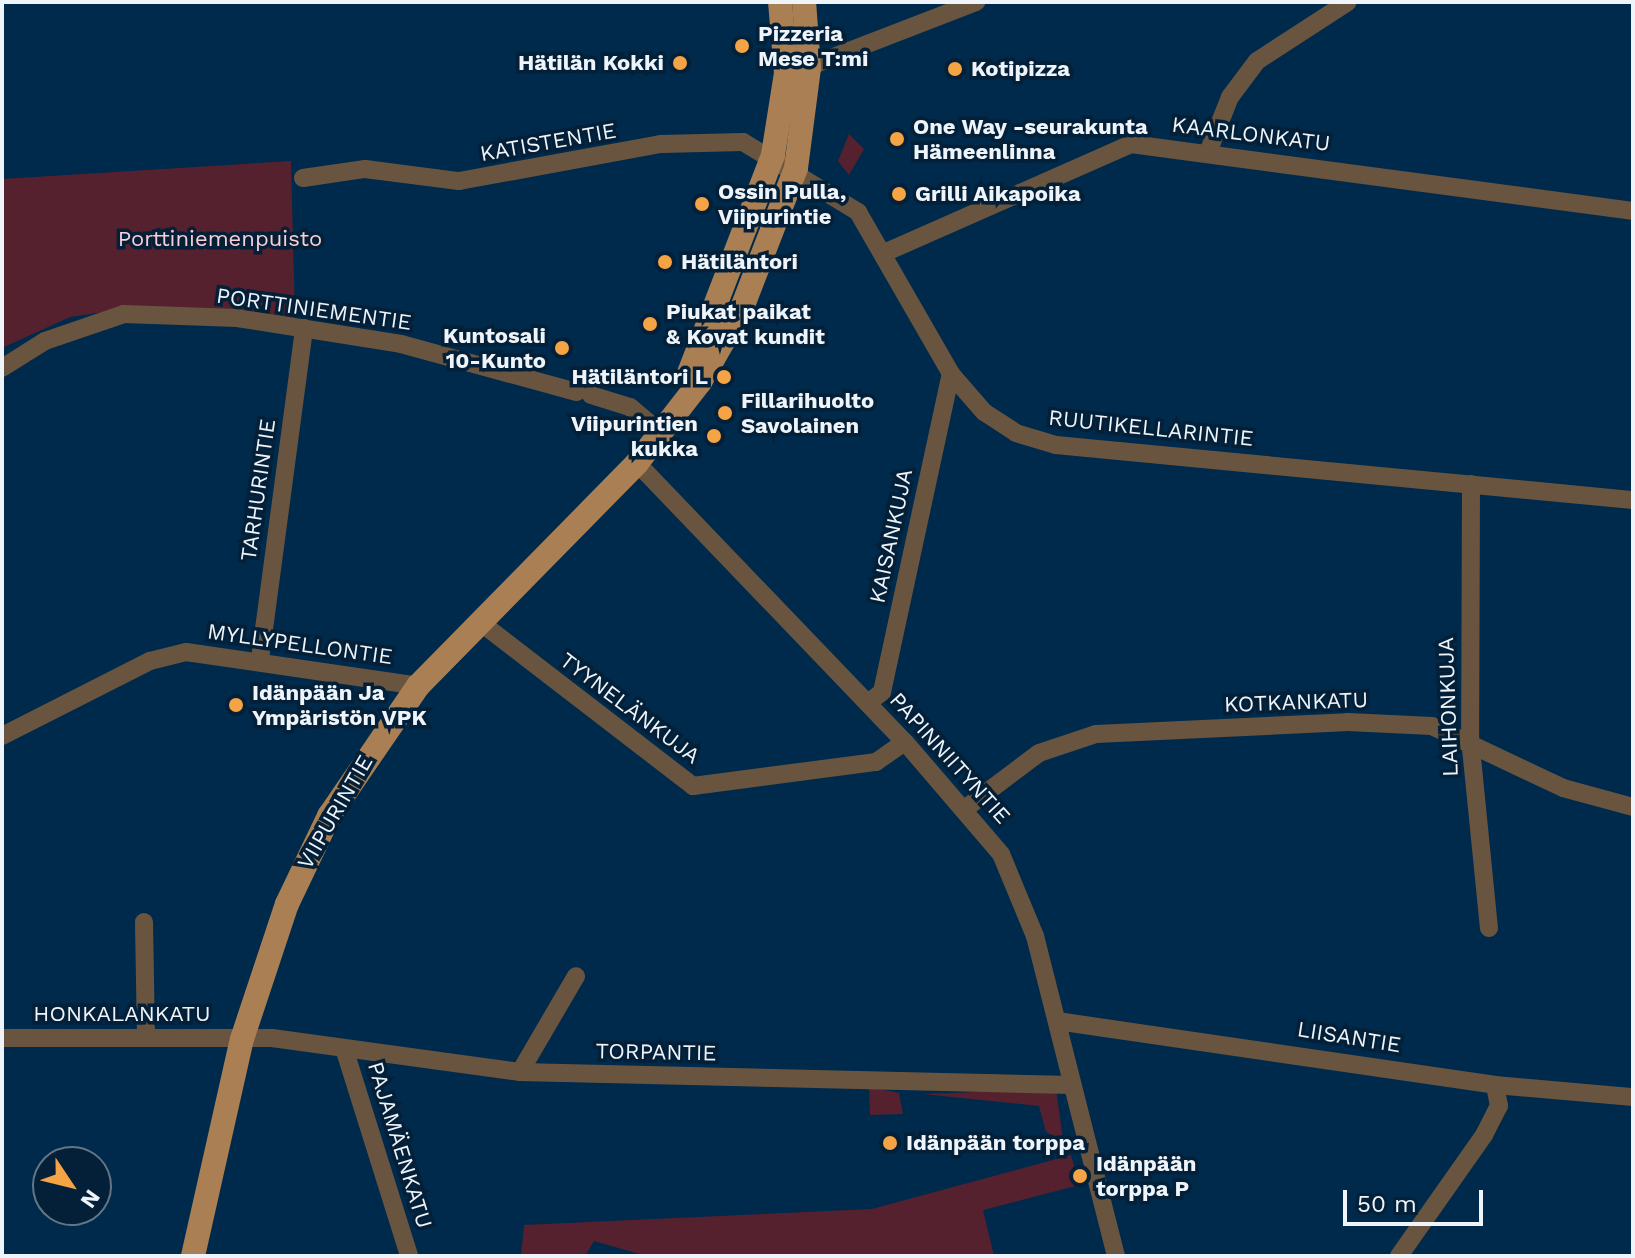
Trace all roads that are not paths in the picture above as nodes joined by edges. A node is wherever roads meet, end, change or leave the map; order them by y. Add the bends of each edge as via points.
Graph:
1 (780, 2) edge
2 (804, 2) edge
3 (976, 2) edge
4 (1348, 2) edge
5 (798, 71) junction
6 (1209, 150) junction
7 (773, 155) junction
8 (796, 168) junction
9 (303, 178) dead end
10 (1633, 211) edge
11 (884, 253) junction
12 (304, 328) junction
13 (2, 368) edge
14 (951, 374) junction
15 (663, 425) junction
16 (637, 463) junction
17 (1471, 484) junction
18 (1633, 500) edge
19 (480, 622) junction
20 (260, 659) junction
21 (418, 686) junction
22 (868, 703) junction
23 (2, 736) edge
24 (1470, 738) junction
25 (905, 742) junction
26 (1633, 807) edge
27 (966, 808) junction
28 (144, 922) dead end
29 (1489, 928) dead end
30 (576, 976) dead end
31 (1057, 1021) junction
32 (146, 1037) junction
33 (2, 1038) edge
34 (242, 1039) junction
35 (344, 1048) junction
36 (520, 1072) junction
37 (1072, 1085) junction
38 (1495, 1085) junction
39 (1633, 1097) edge
40 (193, 1256) edge
41 (409, 1256) edge
42 (1116, 1256) edge
43 (1399, 1256) edge

1 - 5 main road, VIIPURINTIE
2 - 5 main road, VIIPURINTIE
3 - 5 street
4 - 6 street via 1257,61 1230,97
5 - 7 main road, VIIPURINTIE
5 - 8 main road, VIIPURINTIE
6 - 10 street, KAARLONKATU
6 - 11 street, KAARLONKATU via 1116,146
7 - 8 street, KATISTENTIE
7 - 9 street, KATISTENTIE via 743,142 708,139 459,181 365,169
7 - 15 main road, VIIPURINTIE via 720,303
8 - 11 street, RUUTIKELLARINTIE via 842,196
8 - 15 main road, VIIPURINTIE via 742,308 700,382
11 - 14 street, RUUTIKELLARINTIE
12 - 13 street, PORTTINIEMENTIE via 124,314 45,341
12 - 15 street, PORTTINIEMENTIE via 401,344 584,393 630,407
12 - 20 street, TARHURINTIE
14 - 17 street, RUUTIKELLARINTIE via 1003,427 1056,445
14 - 22 street, KAISANKUJA via 882,692
15 - 16 main road, VIIPURINTIE
16 - 19 main road, VIIPURINTIE
16 - 22 street, PAPINNIITYNTIE
17 - 18 street, RUUTIKELLARINTIE
17 - 24 street, LAIHONKUJA
19 - 21 main road, VIIPURINTIE
19 - 25 street, TYYNELÄNKUJA via 693,786 876,762
20 - 21 street, MYLLYPELLONTIE
20 - 23 street, MYLLYPELLONTIE via 186,652 150,661
21 - 34 main road, VIIPURINTIE via 360,764 314,845
22 - 25 street, PAPINNIITYNTIE
24 - 26 street, KOTKANKATU via 1563,788
24 - 27 street, KOTKANKATU via 1432,726 1348,722 1096,734 1039,753
24 - 29 street, LAIHONKUJA
25 - 27 street, PAPINNIITYNTIE
27 - 31 street, PAPINNIITYNTIE via 1018,885
28 - 32 street
30 - 36 street
31 - 37 street, PAPINNIITYNTIE
31 - 38 street, LIISANTIE
32 - 33 street, HONKALANKATU
32 - 34 street, HONKALANKATU
34 - 35 street, TORPANTIE
34 - 40 main road, VIIPURINTIE
35 - 36 street, TORPANTIE
35 - 41 street, PAJAMÄENKATU
36 - 37 street, TORPANTIE
37 - 42 street, PAPINNIITYNTIE
38 - 39 street, LIISANTIE
38 - 43 street via 1499,1106 1484,1135

